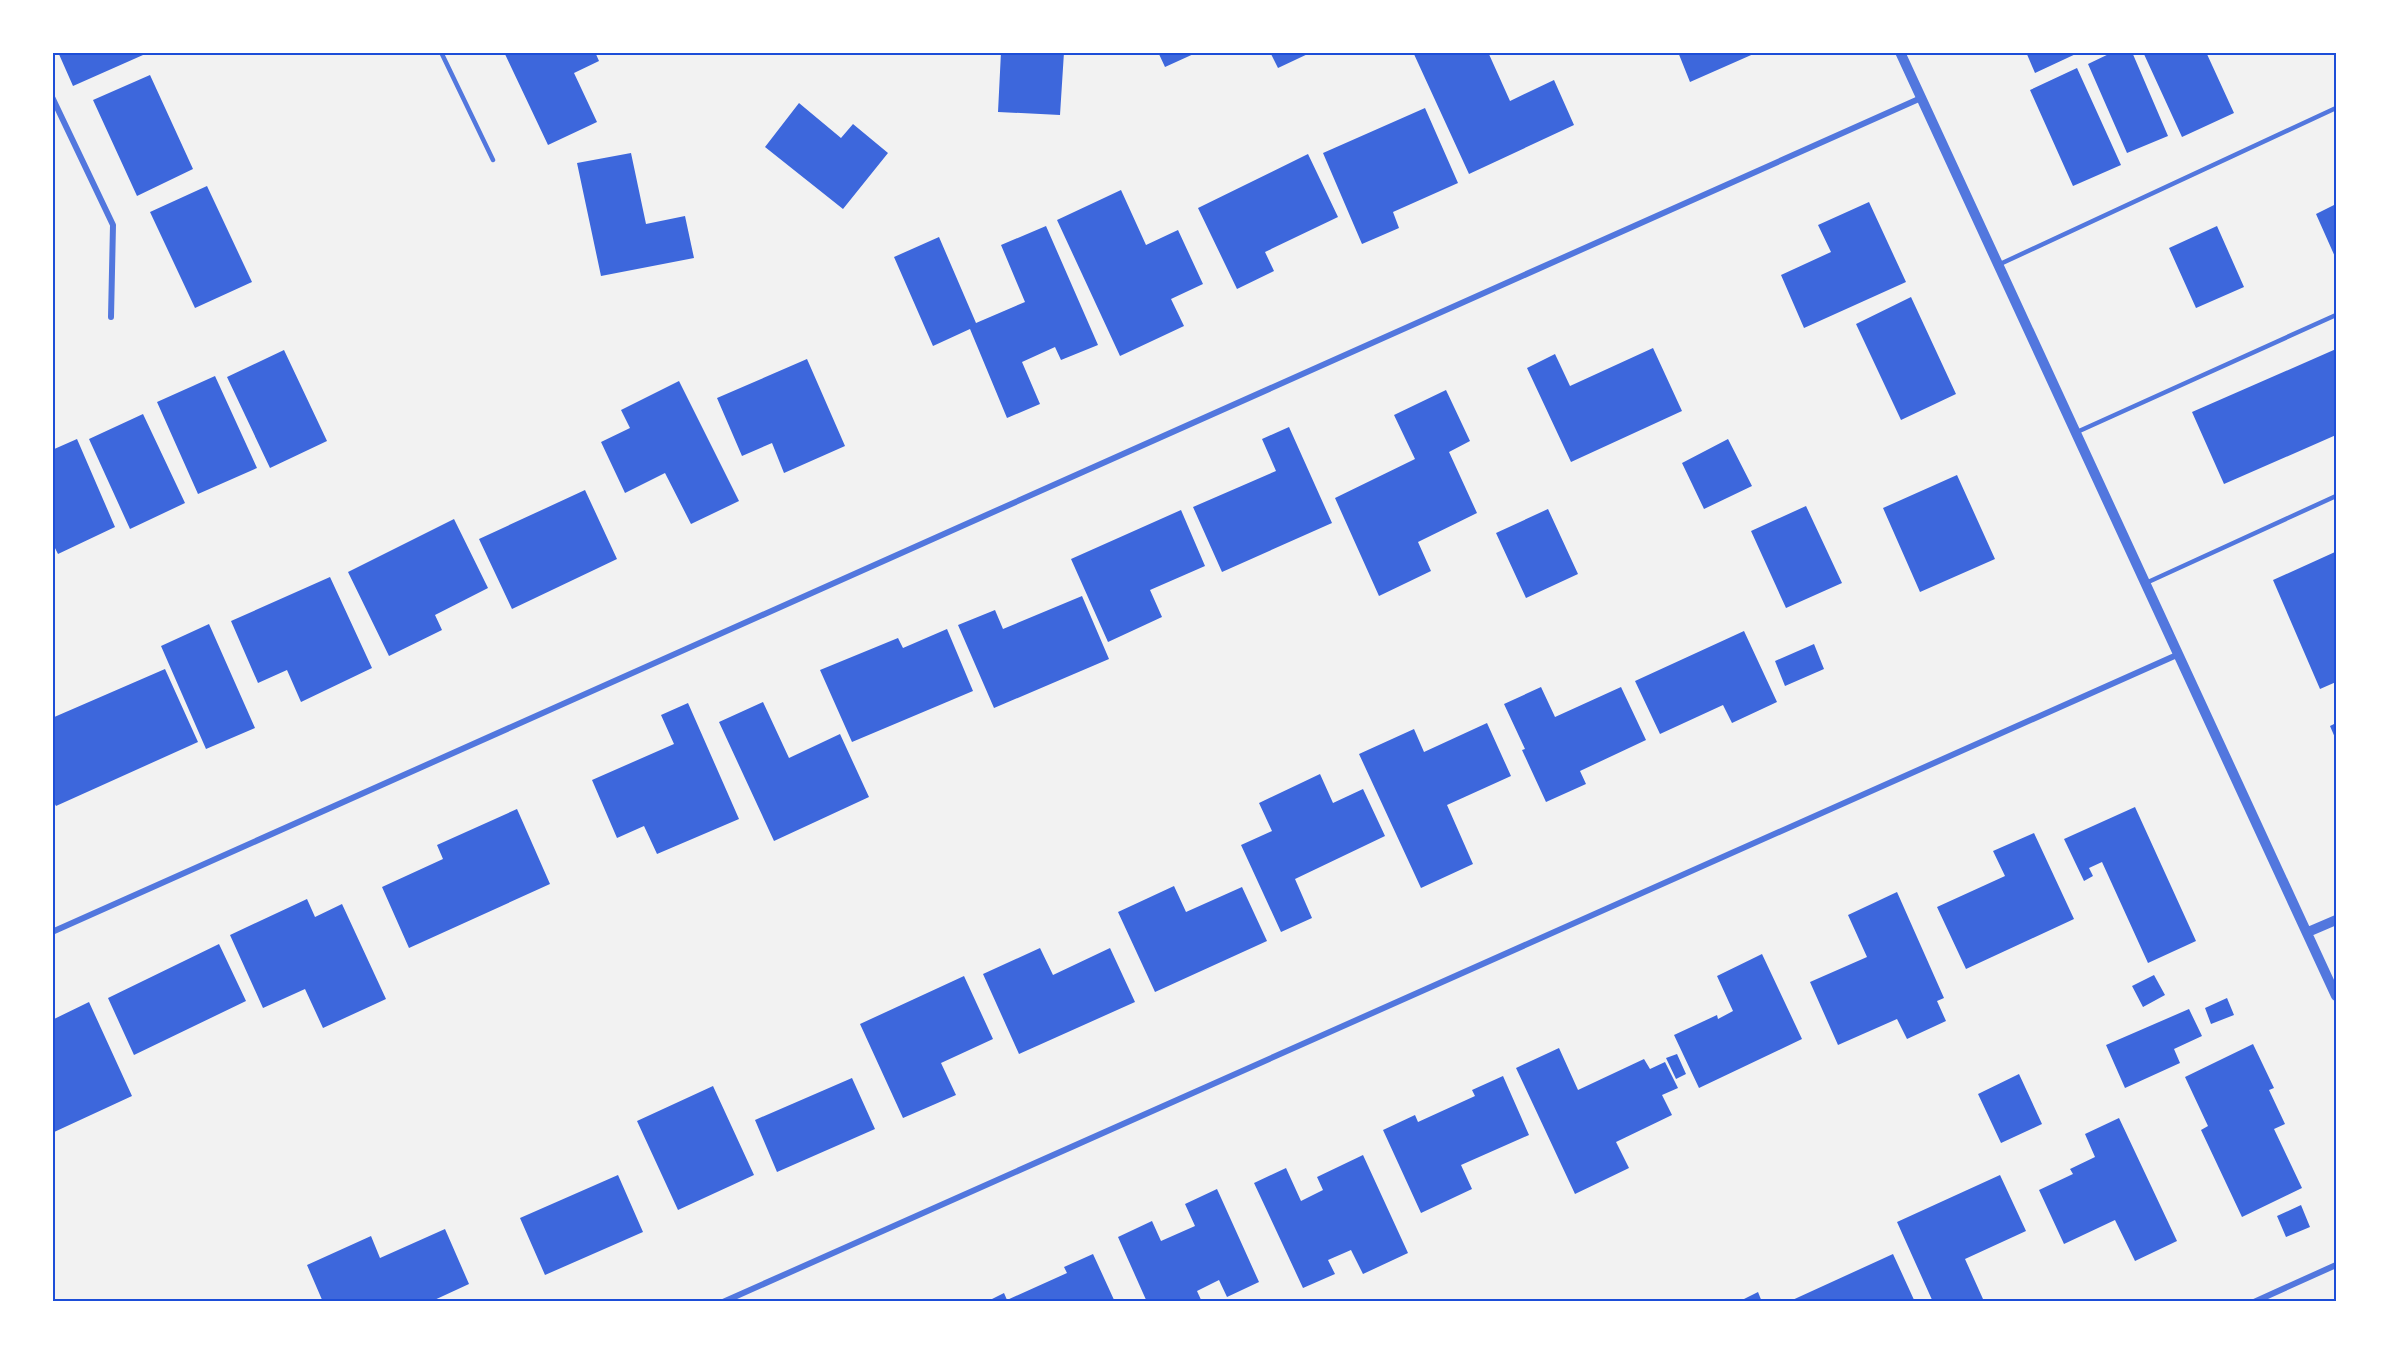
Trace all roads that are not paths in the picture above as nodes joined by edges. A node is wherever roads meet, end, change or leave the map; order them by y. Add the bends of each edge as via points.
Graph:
1 (441, 52) edge
2 (1900, 52) edge
3 (52, 97) edge
4 (1921, 98) junction
5 (2337, 108) edge
6 (493, 160) dead end
7 (1998, 265) junction
8 (2337, 315) edge
9 (111, 317) dead end
10 (2075, 434) junction
11 (2337, 496) edge
12 (2146, 583) junction
13 (2179, 654) junction
14 (2337, 920) edge
15 (52, 932) edge
16 (2308, 932) junction
17 (2337, 996) edge
18 (2337, 1265) edge
19 (723, 1302) edge
20 (2254, 1302) edge

1 - 6 lane
2 - 4 street
3 - 9 street via 113,225
4 - 7 street
4 - 15 street
5 - 7 lane
7 - 10 street
8 - 10 lane
10 - 12 street
11 - 12 lane
12 - 13 street
13 - 16 street
13 - 19 street
14 - 16 street
16 - 17 street
18 - 20 street

